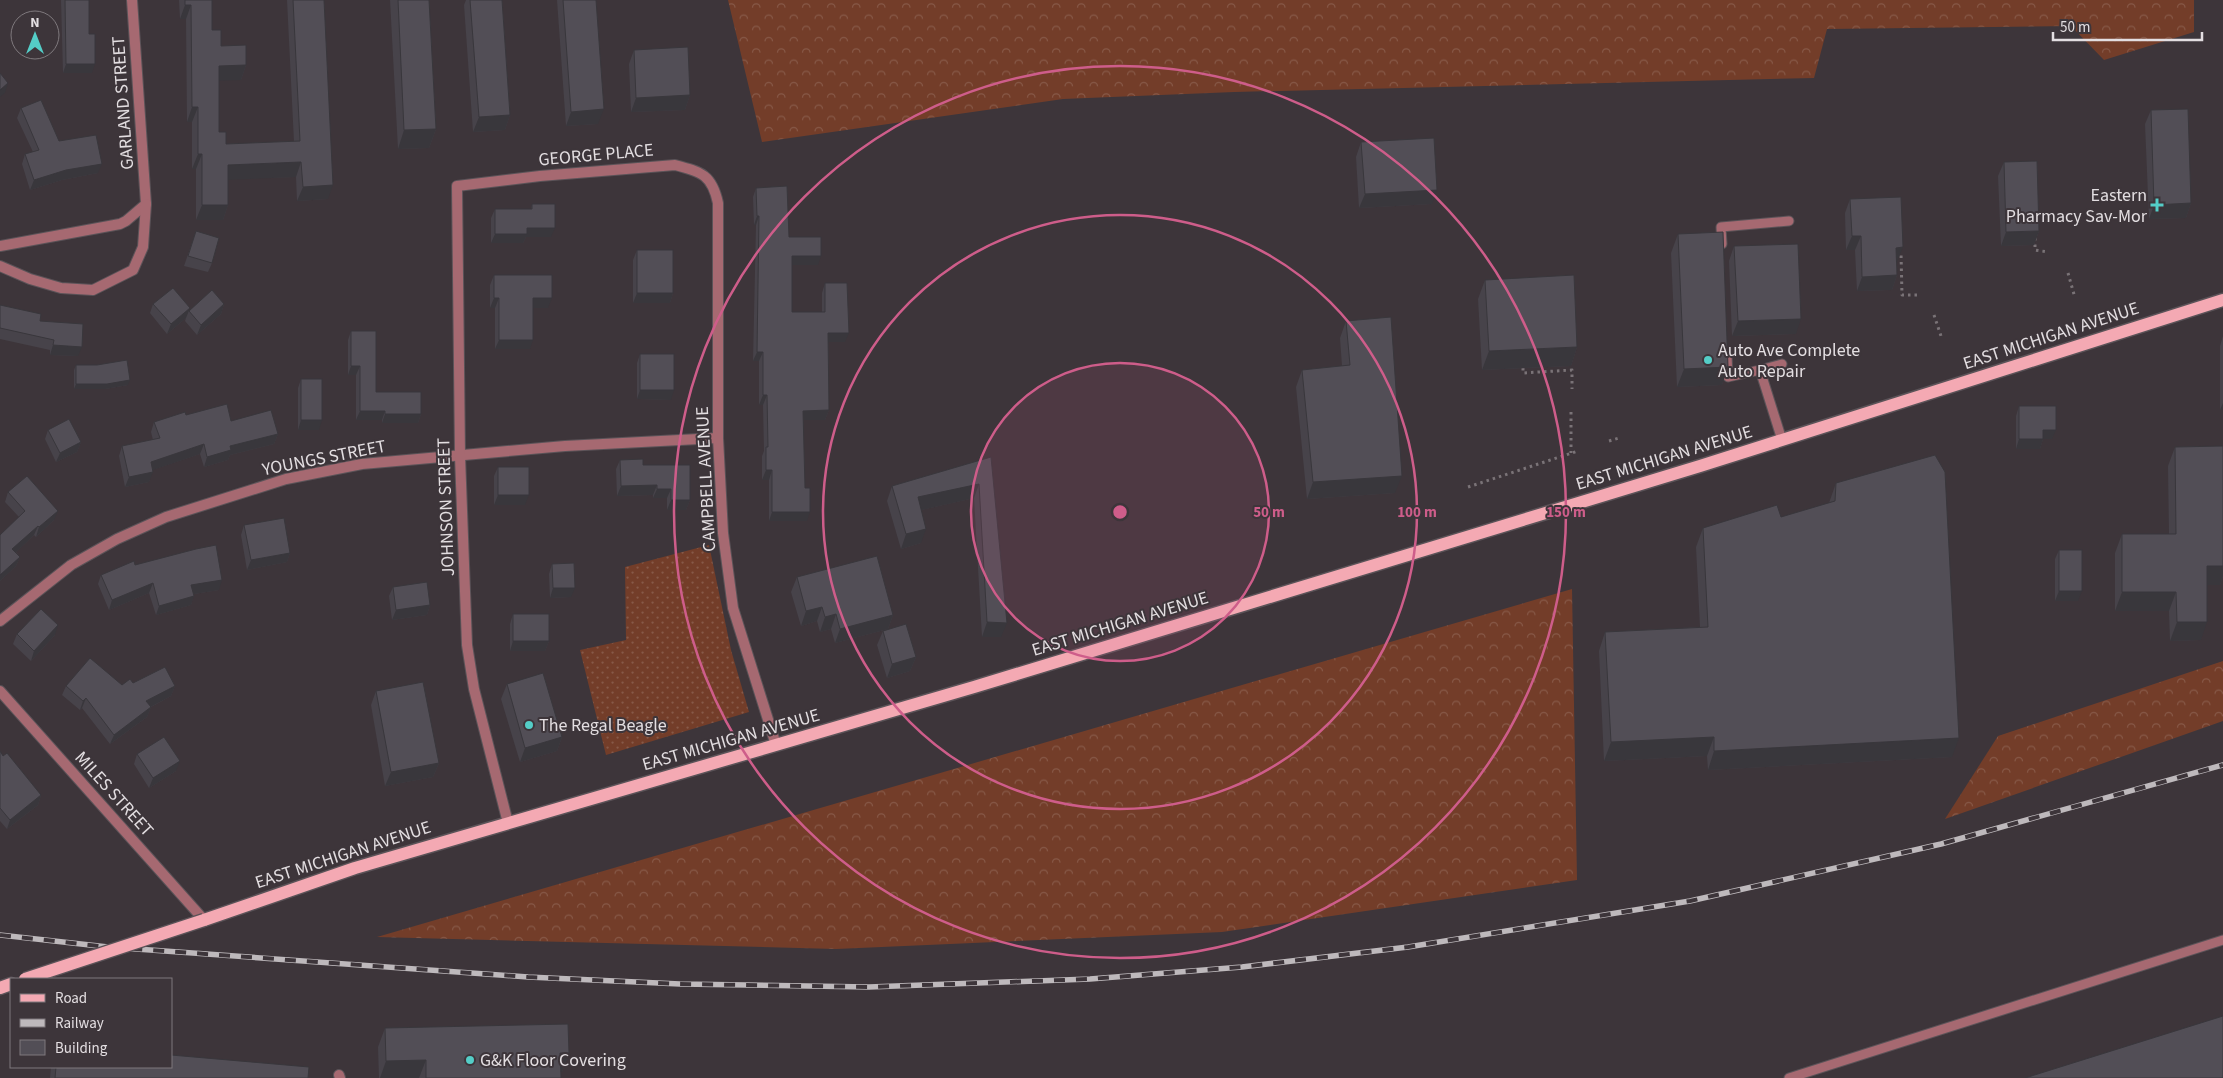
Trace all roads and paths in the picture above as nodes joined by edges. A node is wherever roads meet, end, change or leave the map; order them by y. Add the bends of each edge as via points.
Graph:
1 (132, 0) edge
2 (457, 186) joint
3 (718, 203) joint
4 (146, 204) junction
5 (1789, 221) dead end
6 (2035, 232) edge
7 (0, 246) edge
8 (2048, 252) dead end
9 (1897, 253) edge
10 (1722, 255) edge
11 (0, 266) edge
12 (2068, 273) dead end
13 (1918, 295) dead end
14 (2075, 298) dead end
15 (2223, 300) edge
16 (1934, 315) dead end
17 (1942, 340) dead end
18 (1727, 349) edge
19 (1782, 364) dead end
20 (1523, 368) edge
21 (1760, 370) junction
22 (1572, 389) dead end
23 (1571, 412) dead end
24 (718, 438) junction
25 (1619, 438) dead end
26 (1782, 440) junction
27 (1609, 441) dead end
28 (1578, 451) dead end
29 (1571, 453) junction
30 (460, 456) junction
31 (1468, 487) dead end
32 (0, 621) edge
33 (0, 691) edge
34 (776, 745) junction
35 (508, 823) junction
36 (204, 920) junction
37 (2223, 940) edge
38 (28, 978) edge
39 (1789, 1078) edge

1 - 4 street, GARLAND STREET
2 - 3 street, GEORGE PLACE via 675,165 697,171 714,185
2 - 30 street, JOHNSON STREET
3 - 24 street, CAMPBELL AVENUE
4 - 7 street via 120,224
4 - 11 street, GARLAND STREET via 143,247 133,270 93,290 61,288
5 - 10 lane via 1721,227
6 - 8 path via 2036,250
9 - 13 path via 1901,253 1902,295
12 - 14 path
15 - 26 main road, EAST MICHIGAN AVENUE
16 - 17 path
18 - 21 lane via 1728,378
19 - 21 lane
20 - 22 path via 1523,373 1572,370
21 - 26 lane
23 - 29 path
24 - 30 street, YOUNGS STREET via 565,446
24 - 34 street, CAMPBELL AVENUE via 723,533 733,608
25 - 27 path
26 - 34 main road, EAST MICHIGAN AVENUE via 1202,619
28 - 29 path
29 - 31 path
30 - 32 street, YOUNGS STREET via 362,464 295,477 166,517 71,565
30 - 35 street, JOHNSON STREET via 467,645 474,689
33 - 36 street, MILES STREET
34 - 35 main road, EAST MICHIGAN AVENUE
35 - 36 main road, EAST MICHIGAN AVENUE via 355,868
36 - 38 main road, EAST MICHIGAN AVENUE, bridge
37 - 39 lane

